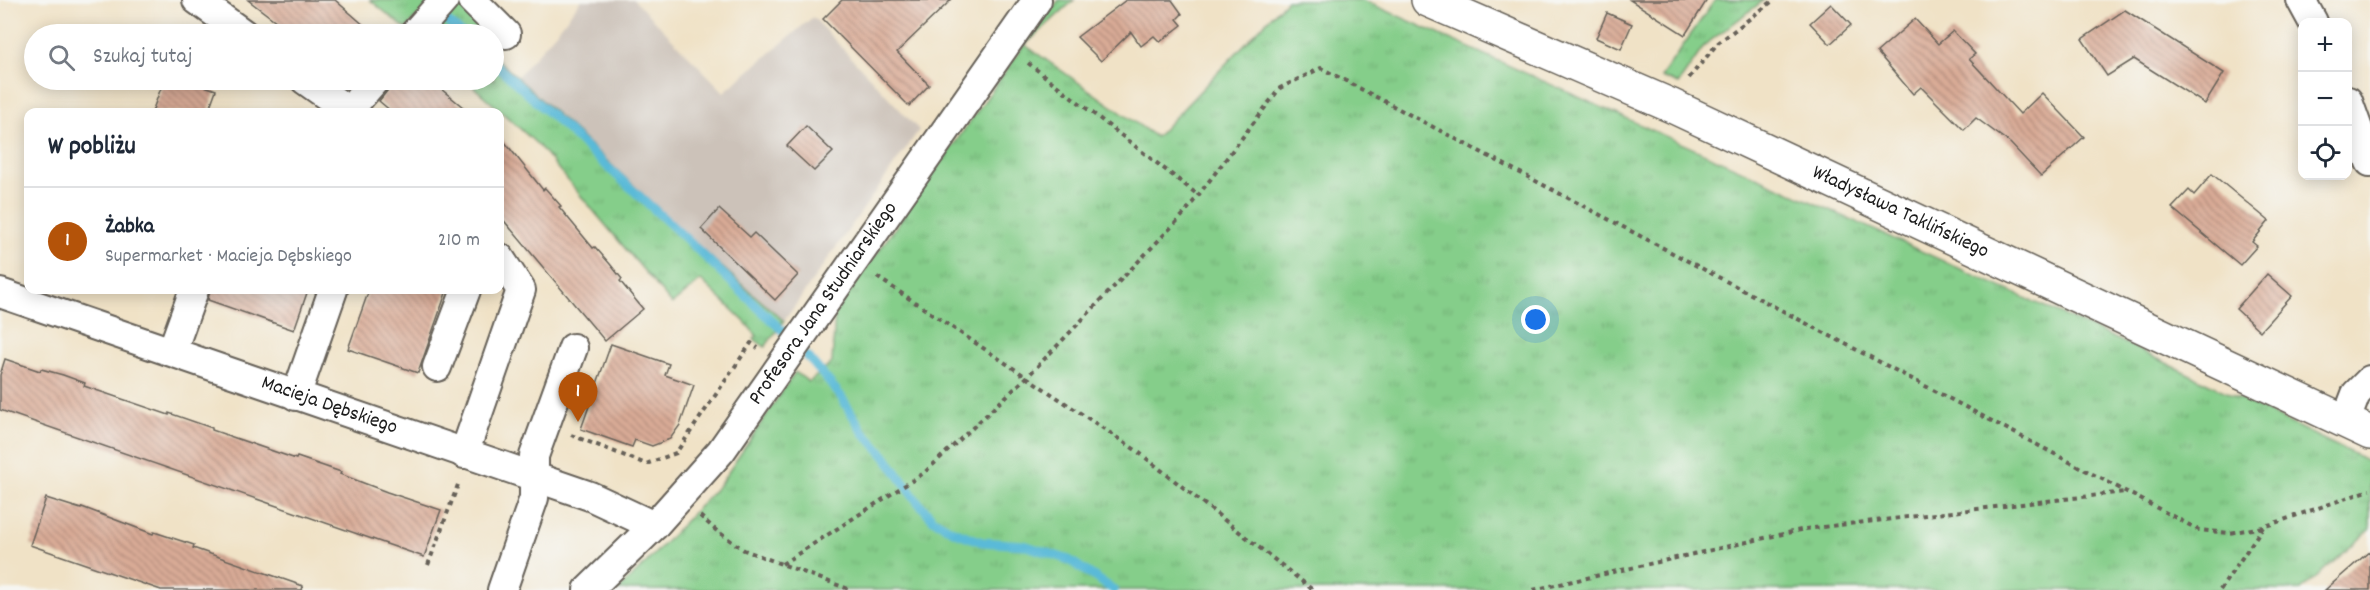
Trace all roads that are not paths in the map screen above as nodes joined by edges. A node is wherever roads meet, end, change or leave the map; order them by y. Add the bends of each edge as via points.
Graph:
1 (196, 0) edge
2 (444, 0) edge
3 (472, 0) edge
4 (1037, 0) edge
5 (1428, 0) edge
6 (2301, 0) edge
7 (2311, 18) edge
8 (230, 24) edge
9 (423, 24) edge
10 (497, 24) edge
11 (504, 31) edge
12 (507, 34) dead end
13 (319, 90) edge
14 (367, 90) edge
15 (344, 108) edge
16 (352, 108) edge
17 (2352, 112) edge
18 (2370, 162) edge
19 (504, 264) edge
20 (0, 293) edge
21 (193, 294) edge
22 (332, 294) edge
23 (464, 294) edge
24 (573, 348) dead end
25 (172, 351) junction
26 (437, 367) dead end
27 (2370, 380) edge
28 (296, 396) junction
29 (2361, 428) edge
30 (464, 454) junction
31 (534, 478) junction
32 (654, 526) junction
33 (502, 590) edge
34 (588, 590) edge

1 - 8 street
2 - 9 street
3 - 10 street
4 - 32 street, Profesora Jana Studniarskiego via 721,451
5 - 29 street, Władysława Taklińskiego via 1672,106
6 - 7 street
11 - 12 street
13 - 15 street
14 - 16 street
17 - 18 street
19 - 30 street via 521,290
20 - 25 street, Macieja Dębskiego
21 - 25 street
22 - 28 street
23 - 26 street
24 - 31 street via 534,456
25 - 28 street, Macieja Dębskiego
27 - 29 street via 2356,394
28 - 30 street, Macieja Dębskiego
30 - 31 street, Macieja Dębskiego
31 - 32 street, Macieja Dębskiego via 590,496
31 - 33 street via 534,498
32 - 34 street, Profesora Jana Studniarskiego

